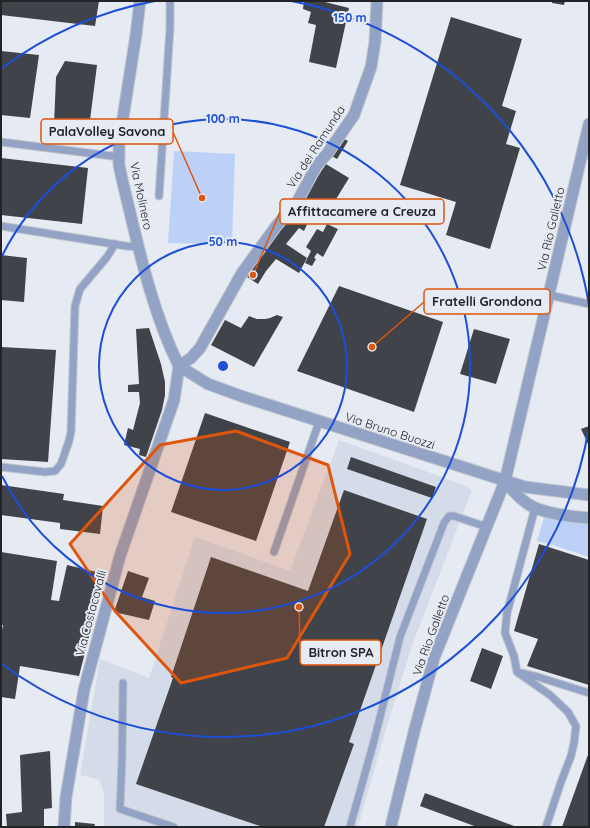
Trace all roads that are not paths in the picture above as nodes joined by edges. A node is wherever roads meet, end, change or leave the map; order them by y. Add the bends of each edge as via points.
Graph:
1 (140, 1) edge
2 (170, 1) edge
3 (376, 1) edge
4 (589, 124) edge
5 (1, 142) edge
6 (120, 157) junction
7 (159, 196) dead end
8 (1, 226) edge
9 (115, 244) junction
10 (139, 247) junction
11 (548, 295) junction
12 (589, 304) edge
13 (179, 366) junction
14 (319, 422) junction
15 (1, 467) edge
16 (505, 481) junction
17 (589, 495) edge
18 (535, 508) junction
19 (589, 518) edge
20 (487, 527) junction
21 (274, 552) dead end
22 (517, 672) junction
23 (123, 683) dead end
24 (589, 693) edge
25 (391, 825) edge
26 (64, 827) edge
27 (174, 827) edge
28 (350, 827) edge
29 (546, 827) edge

1 - 6 street, Via Molinero via 119,143
2 - 7 lane
3 - 13 street, Via dei Ramunda via 375,42 371,67 354,115 317,165 297,202 242,273 200,348
4 - 11 street, Via Rio Galletto
5 - 6 lane
6 - 10 street, Via Molinero via 119,165
8 - 9 lane
9 - 10 lane
9 - 15 lane via 80,289 75,306 71,432 61,464 56,471 45,472
10 - 13 street, Via Molinero via 162,327
11 - 12 lane
11 - 16 street, Via Rio Galletto
13 - 14 street, Via Bruno Buozzi via 208,384
13 - 26 street, Via Costacavalli via 174,400 120,556 86,682 66,797
14 - 16 street, Via Bruno Buozzi
14 - 21 lane
16 - 17 street via 525,487
16 - 18 street via 517,496
16 - 20 street, Via Rio Galletto
18 - 19 street via 561,515
18 - 22 lane via 505,634
20 - 25 street, Via Rio Galletto via 434,658
20 - 28 lane via 454,516 449,516 444,523 400,637
22 - 24 lane
22 - 29 lane via 550,695 568,712 576,726 571,756
23 - 27 lane via 120,809

